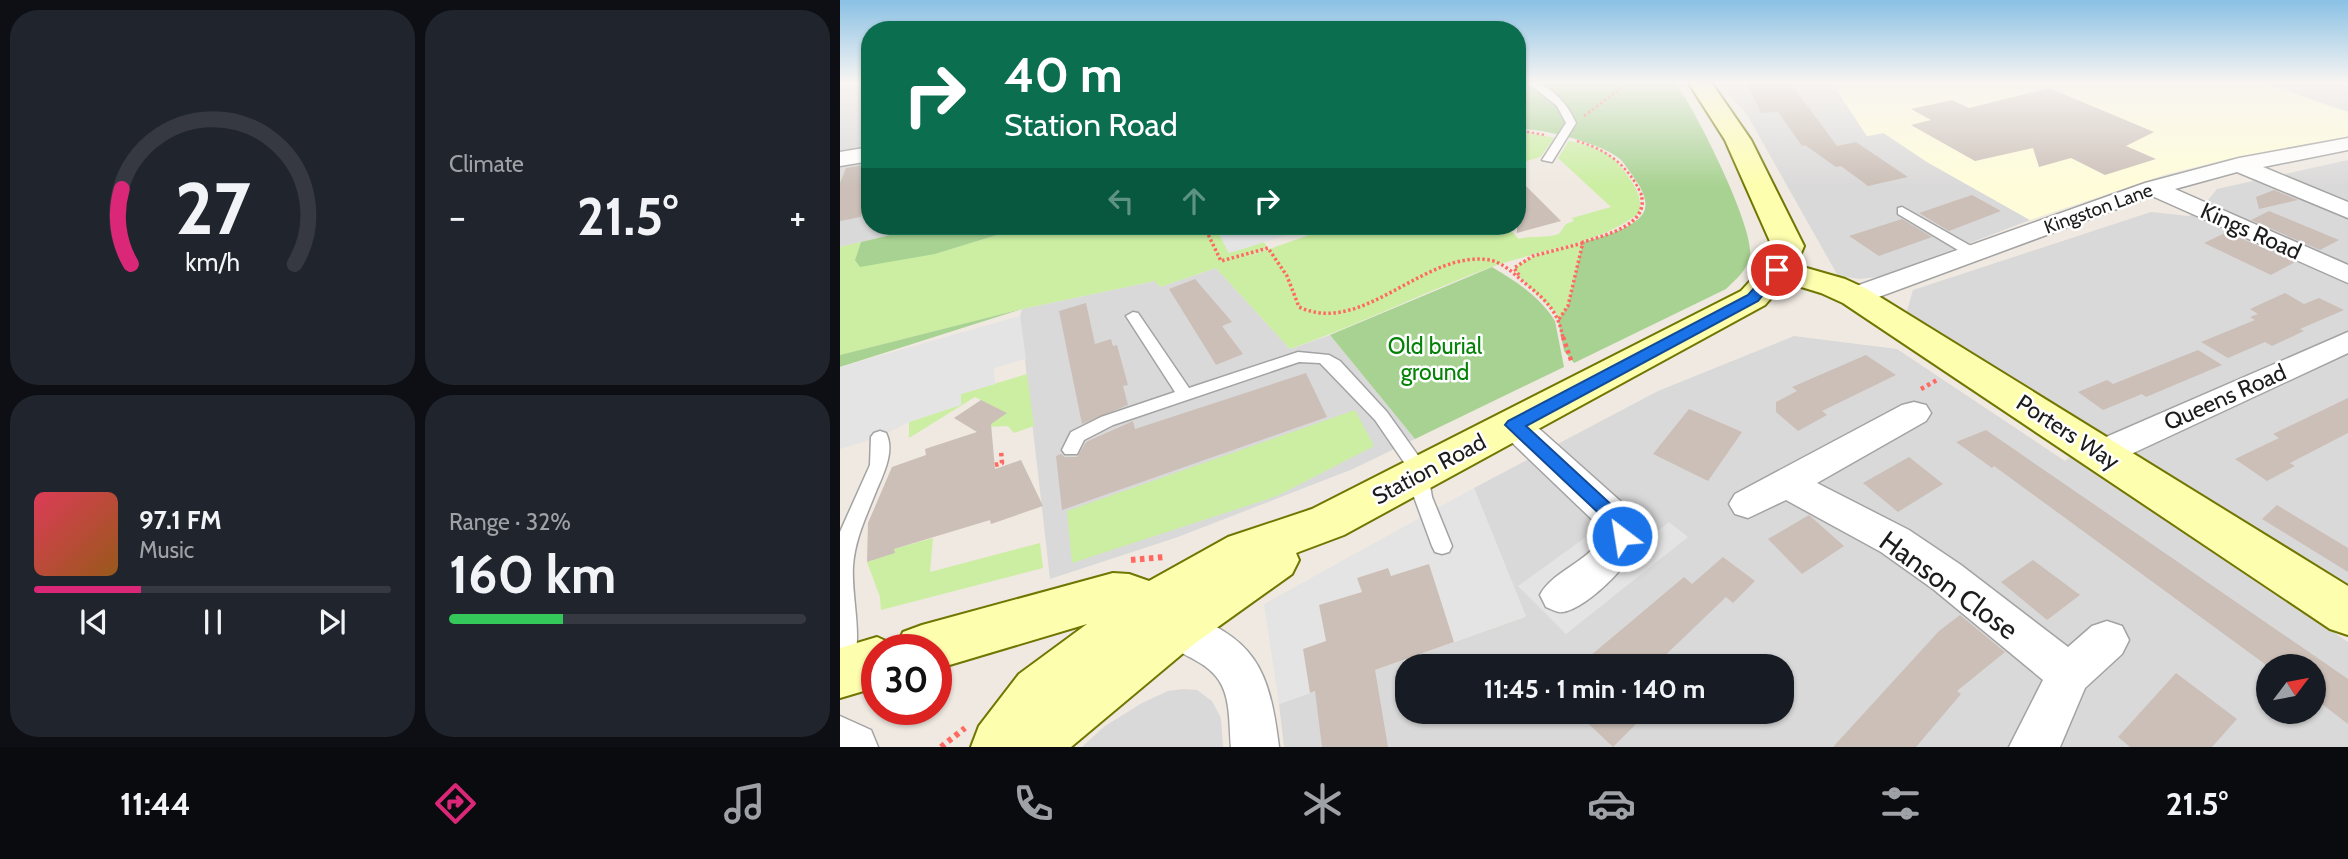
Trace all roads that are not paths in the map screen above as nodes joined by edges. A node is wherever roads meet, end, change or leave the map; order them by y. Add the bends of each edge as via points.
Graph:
1 (1569, 117) edge
2 (1726, 117) edge
3 (2348, 144) edge
4 (861, 156) edge
5 (840, 159) edge
6 (1548, 160) dead end
7 (2239, 165) junction
8 (2153, 188) junction
9 (1902, 211) dead end
10 (2348, 211) edge
11 (1973, 253) junction
12 (1777, 270) junction
13 (2348, 275) edge
14 (1855, 296) junction
15 (1133, 316) dead end
16 (2348, 341) edge
17 (1185, 395) junction
18 (1914, 413) dead end
19 (1514, 425) junction
20 (880, 437) dead end
21 (1071, 450) dead end
22 (2102, 453) junction
23 (1421, 473) junction
24 (1786, 483) junction
25 (1748, 504) dead end
26 (1442, 546) dead end
27 (1561, 596) dead end
28 (2348, 613) edge
29 (1046, 614) junction
30 (1164, 617) junction
31 (1107, 639) junction
32 (2107, 640) dead end
33 (952, 641) edge
34 (853, 669) edge
35 (2069, 674) junction
36 (840, 740) edge
37 (2040, 745) edge
38 (854, 747) edge
39 (1000, 747) edge
40 (1010, 747) edge
41 (1255, 747) edge

1 - 6 lane via 1571,123
2 - 12 street, Station Road via 1788,246
3 - 7 street, Kingston Lane
4 - 5 street
7 - 8 street, Kingston Lane
7 - 10 street
8 - 11 street, Kingston Lane
8 - 13 street, Kings Road
9 - 11 lane
11 - 14 street, Kingston Lane
12 - 14 street, Porters Way
12 - 19 street, Station Road via 1753,298
14 - 22 street, Porters Way
15 - 17 lane
16 - 22 street, Queens Road
17 - 21 lane via 1090,428 1077,436
17 - 23 lane via 1298,357 1324,358 1381,416
18 - 24 street
19 - 23 street, Station Road
19 - 27 street via 1622,526 1616,550
20 - 34 lane via 879,465 847,538 843,568
22 - 28 street, Porters Way
23 - 26 lane via 1423,497
23 - 30 street, Station Road
24 - 25 street
24 - 35 street, Hanson Close via 1895,541
29 - 30 street via 1128,594
29 - 31 street via 1081,623
29 - 33 street
30 - 31 street
30 - 40 street via 1051,727
30 - 41 street via 1219,650 1239,671 1250,699
31 - 39 street via 1031,701
32 - 35 street
35 - 37 street
36 - 38 street

